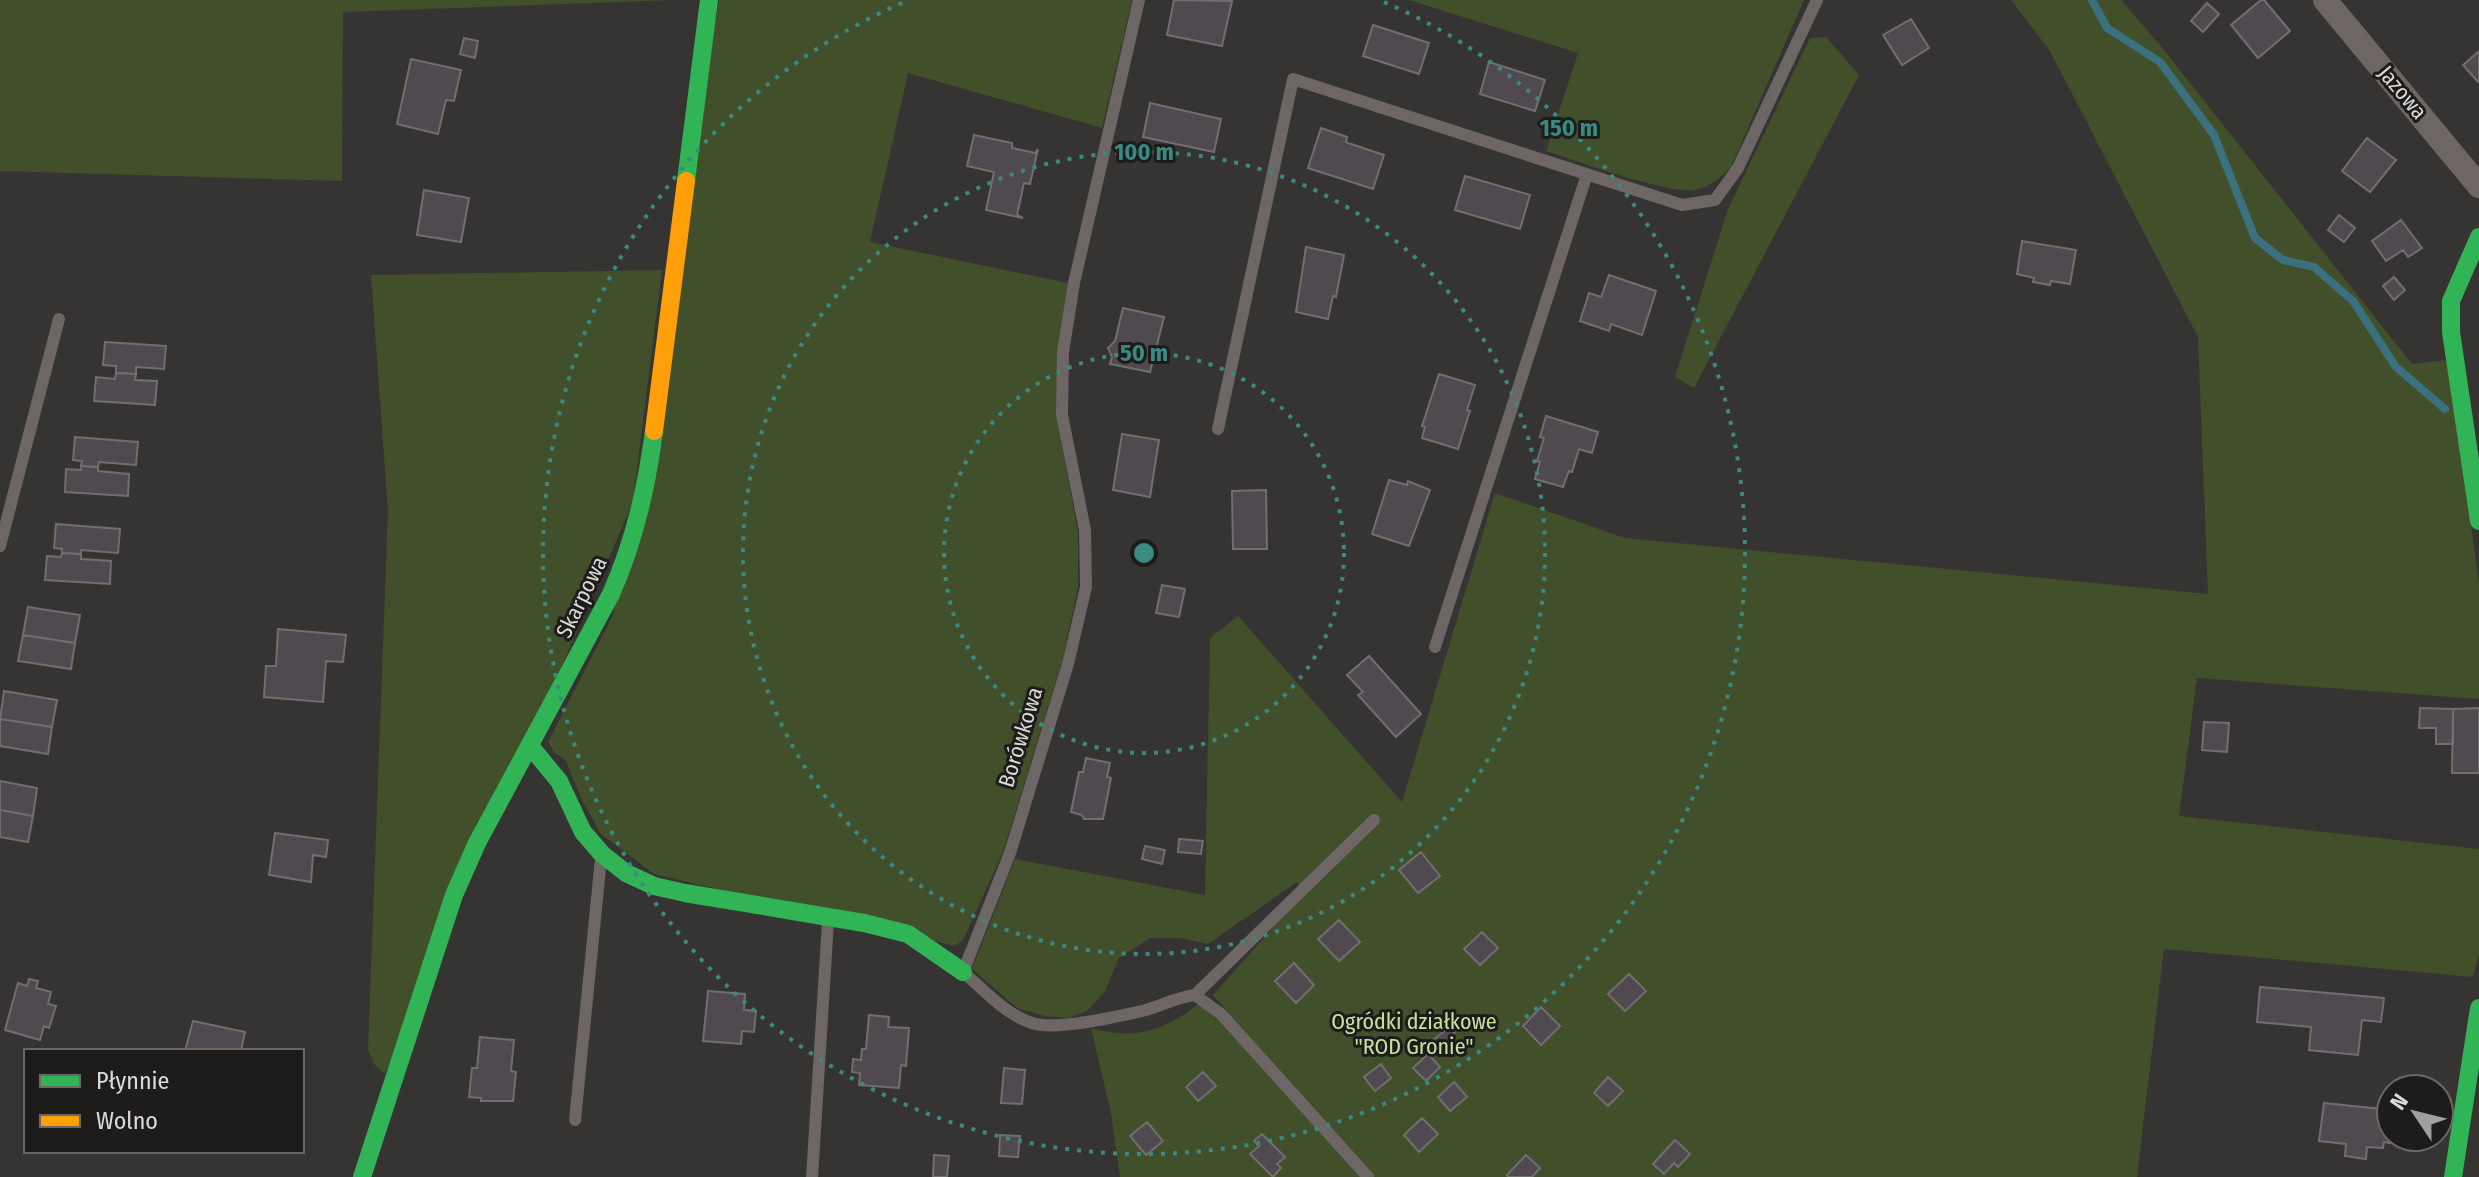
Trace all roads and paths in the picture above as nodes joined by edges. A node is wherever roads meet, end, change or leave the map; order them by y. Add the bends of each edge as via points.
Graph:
1 (709, 0) edge
2 (1139, 0) edge
3 (1817, 0) edge
4 (2325, 0) edge
5 (1587, 174) junction
6 (2479, 186) edge
7 (2479, 237) edge
8 (59, 319) dead end
9 (1218, 429) dead end
10 (2479, 521) edge
11 (0, 546) edge
12 (1435, 647) dead end
13 (530, 746) junction
14 (1374, 820) dead end
15 (602, 854) junction
16 (828, 918) junction
17 (963, 972) junction
18 (1195, 995) junction
19 (2479, 1008) edge
20 (575, 1120) dead end
21 (362, 1177) edge
22 (812, 1177) edge
23 (1368, 1177) edge
24 (2453, 1177) edge

1 - 13 street, Skarpowa via 640,513 611,594
2 - 17 lane, Borówkowa via 1063,352 1062,415 1085,530 1086,587 1010,853
3 - 5 lane via 1738,168 1715,200 1682,205
4 - 6 street, Jazowa
5 - 9 lane via 1293,79
5 - 12 lane
7 - 10 street via 2451,301
8 - 11 lane
13 - 15 street via 559,781 583,832
13 - 21 street, Skarpowa via 454,895
14 - 18 lane
15 - 16 street via 654,886
15 - 20 lane
16 - 17 street via 908,934
16 - 22 lane
17 - 18 lane via 1016,1016 1041,1025 1097,1020
18 - 23 lane via 1221,1014
19 - 24 street

